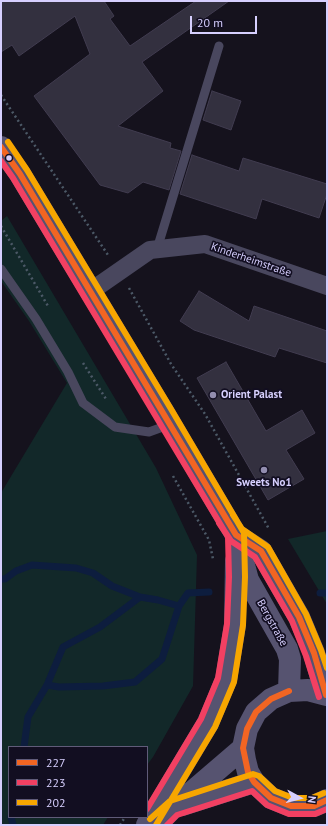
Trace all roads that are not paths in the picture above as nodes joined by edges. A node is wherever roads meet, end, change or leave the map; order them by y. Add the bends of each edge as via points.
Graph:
1 (219, 46) dead end
2 (1, 147) edge
3 (157, 249) junction
4 (1, 269) edge
5 (327, 286) edge
6 (91, 291) junction
7 (171, 424) junction
8 (236, 536) junction
9 (289, 691) junction
10 (327, 695) edge
11 (243, 748) junction
12 (254, 782) junction
13 (327, 800) edge
14 (173, 808) junction
15 (147, 825) edge
16 (156, 825) edge

1 - 3 lane
2 - 6 main road, Bergstraße
3 - 5 street, Kinderheimstraße via 205,244
3 - 6 street, Kinderheimstraße via 150,250
4 - 7 lane via 36,319 68,372 82,403 115,427 149,432
6 - 7 main road, Bergstraße
7 - 8 main road, Bergstraße
8 - 9 main road, Bergstraße via 248,580 287,649 290,659
8 - 10 main road, Bergstraße via 261,551 299,617
8 - 15 main road via 236,625 226,680 208,723
9 - 10 main road via 308,690
9 - 11 main road via 270,698 256,712 247,729
11 - 12 main road via 248,772
11 - 14 main road
12 - 13 main road via 271,798 291,806 314,806
12 - 14 main road
14 - 16 main road

